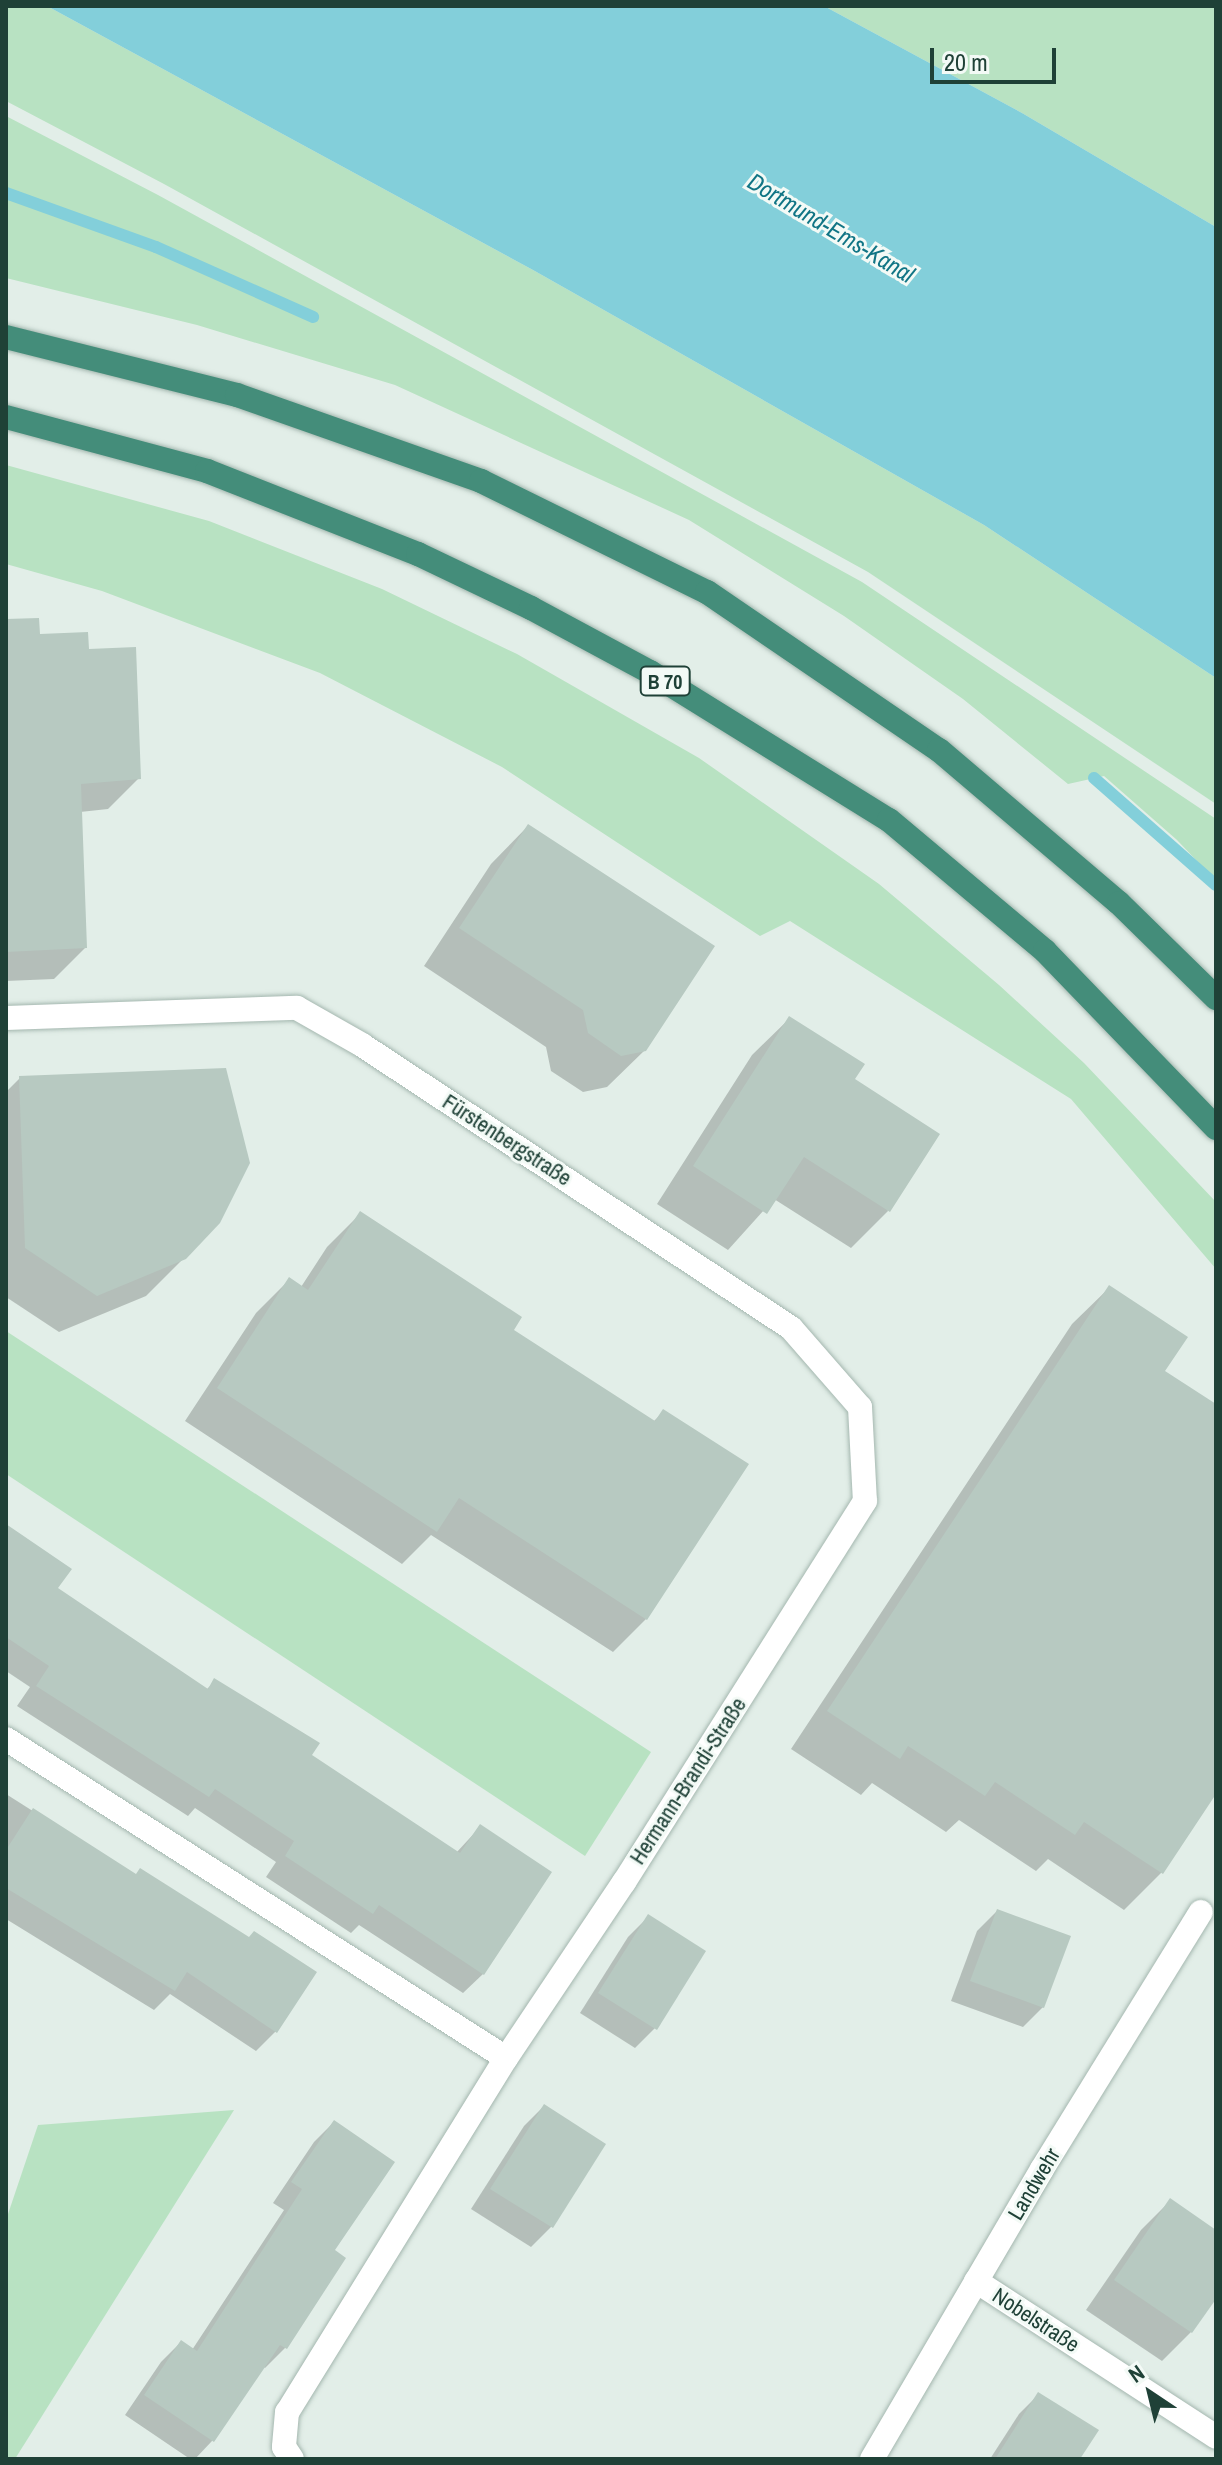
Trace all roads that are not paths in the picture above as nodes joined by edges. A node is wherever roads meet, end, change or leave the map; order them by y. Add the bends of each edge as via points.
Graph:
1 (6, 337) edge
2 (6, 417) edge
3 (1216, 998) edge
4 (6, 1018) edge
5 (1216, 1128) edge
6 (865, 1501) joint
7 (6, 1739) edge
8 (1201, 1912) dead end
9 (506, 2058) junction
10 (976, 2281) junction
11 (1216, 2437) edge
12 (292, 2459) edge
13 (872, 2459) edge

1 - 3 highway via 237,395 481,481 707,592 939,750 1119,903
2 - 5 highway, B 70 via 207,471 404,548 650,672 889,820 1045,951
4 - 6 street, Fürstenbergstraße via 297,1008 362,1045 791,1328 860,1407
6 - 9 street, Hermann-Brandi-Straße
7 - 9 street
8 - 10 street, Landwehr
9 - 12 street, Hermann-Brandi-Straße via 287,2412 284,2447
10 - 11 street, Nobelstraße
10 - 13 street, Landwehr

